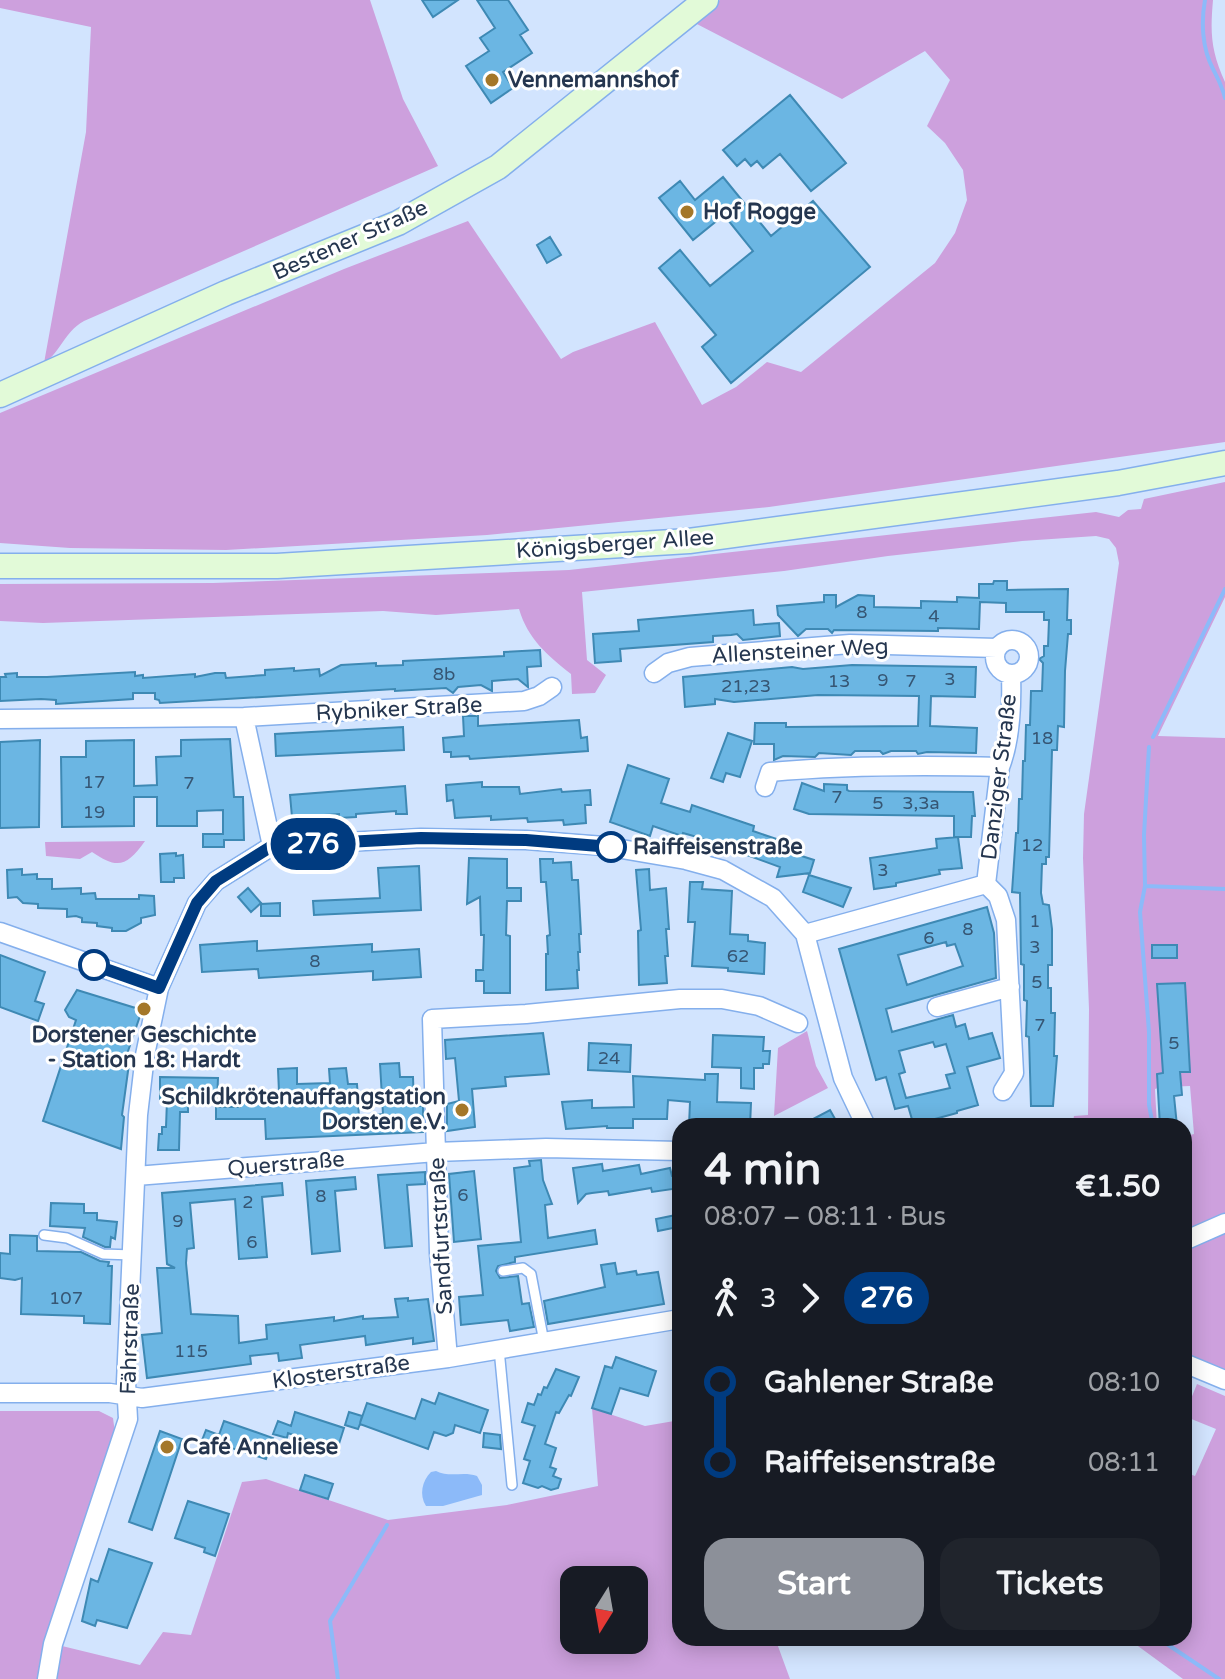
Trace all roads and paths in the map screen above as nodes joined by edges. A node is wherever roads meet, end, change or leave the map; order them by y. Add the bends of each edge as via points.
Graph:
1 (706, 0) edge
2 (0, 395) edge
3 (1225, 463) edge
4 (0, 566) edge
5 (997, 648) junction
6 (654, 673) dead end
7 (1011, 675) junction
8 (552, 687) dead end
9 (244, 717) junction
10 (0, 719) edge
11 (1000, 767) junction
12 (765, 787) dead end
13 (272, 846) junction
14 (986, 884) junction
15 (0, 932) edge
16 (805, 934) junction
17 (1010, 987) junction
18 (159, 988) junction
19 (937, 1007) dead end
20 (798, 1023) dead end
21 (1003, 1091) dead end
22 (862, 1118) edge
23 (672, 1151) edge
24 (436, 1152) junction
25 (136, 1176) junction
26 (1225, 1223) edge
27 (44, 1235) dead end
28 (1192, 1237) edge
29 (133, 1255) junction
30 (503, 1271) dead end
31 (672, 1320) edge
32 (544, 1342) junction
33 (499, 1349) junction
34 (448, 1358) junction
35 (1192, 1366) edge
36 (1225, 1380) edge
37 (0, 1393) edge
38 (127, 1397) junction
39 (512, 1485) dead end
40 (47, 1679) edge

1 - 2 main road, Bestener Straße via 486,174 398,223
3 - 4 main road, Königsberger Allee via 1118,483 689,541 277,566
5 - 6 street, Allensteiner Weg via 850,644 690,657
5 - 7 street, Danziger Straße via 995,663
5 - 7 street, Danziger Straße via 1013,640 1026,649 1026,667
7 - 11 street, Danziger Straße
8 - 9 street, Rybniker Straße via 524,701
9 - 10 street, Rybniker Straße
9 - 13 street
11 - 12 street via 826,767 770,772
11 - 14 street, Danziger Straße
13 - 16 street via 421,838 611,847 723,870 773,898
13 - 18 street via 216,881 197,903
14 - 16 street, Danziger Straße
14 - 17 street via 998,896 1006,920
15 - 18 street
16 - 22 street via 843,1078
17 - 19 street
17 - 21 street via 1014,1073
18 - 25 street, Fährstraße via 142,1079
20 - 24 street, Sandfurtstraße via 759,1006 722,999 432,1019
23 - 24 street, Querstraße
24 - 25 street, Querstraße
24 - 34 street, Sandfurtstraße
25 - 29 street, Fährstraße
26 - 28 street
27 - 29 lane via 67,1238 103,1254
29 - 38 street, Fährstraße
30 - 32 lane via 523,1268 531,1274
31 - 32 street, Klosterstraße
32 - 33 street, Klosterstraße
33 - 34 street, Klosterstraße
33 - 39 lane
34 - 38 street, Klosterstraße
35 - 36 street
37 - 38 street, Klosterstraße
38 - 40 street, Fährstraße via 128,1419 53,1644

